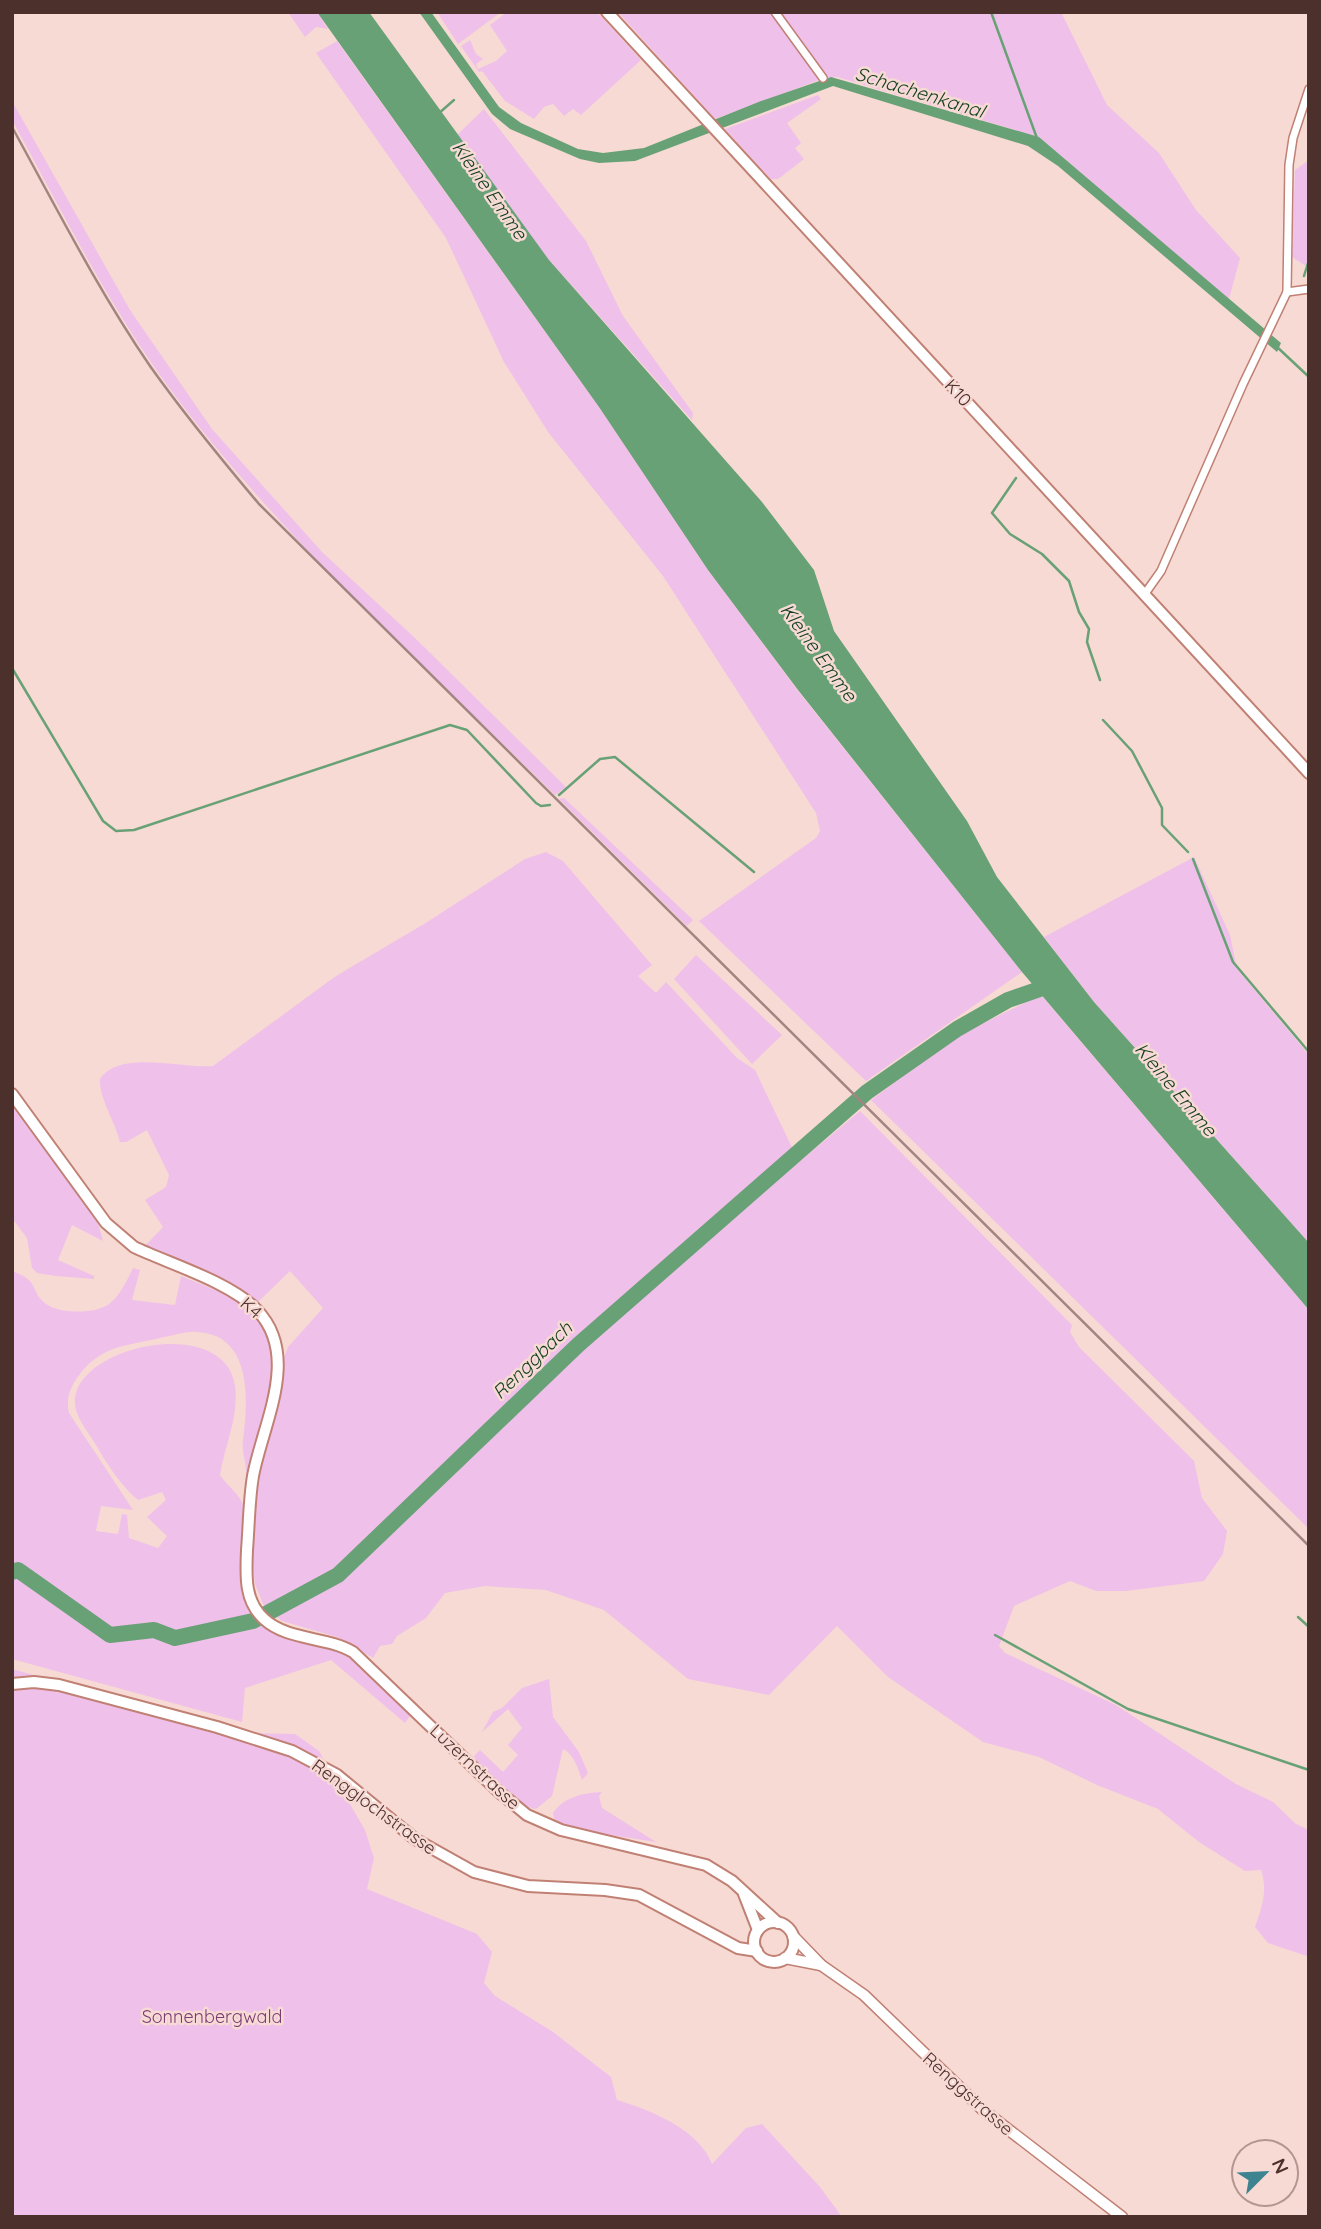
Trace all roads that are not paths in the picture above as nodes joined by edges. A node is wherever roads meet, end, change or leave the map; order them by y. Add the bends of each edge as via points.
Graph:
1 (607, 12) edge
2 (775, 12) edge
3 (822, 78) dead end
4 (1309, 89) edge
5 (1309, 289) edge
6 (1287, 292) junction
7 (1144, 595) junction
8 (1309, 773) edge
9 (12, 1094) edge
10 (264, 1619) joint
11 (12, 1684) edge
12 (744, 1894) junction
13 (778, 1923) junction
14 (757, 1932) junction
15 (793, 1936) junction
16 (729, 1943) junction
17 (757, 1951) junction
18 (785, 1958) junction
19 (821, 1965) junction
20 (1122, 2217) edge

1 - 7 main road, K10
2 - 3 street
4 - 6 street via 1289,165
5 - 6 street
6 - 7 street via 1161,571
7 - 8 main road, K10
9 - 10 main road, K4 via 120,1237 234,1293 256,1309 271,1331 278,1369 251,1494 246,1581
10 - 12 main road, Luzernstrasse via 284,1631 353,1652 499,1792 536,1820 574,1834 695,1861 728,1878
11 - 16 main road, Rengglochstrasse via 58,1685 292,1751 323,1766 415,1839 474,1872 528,1886 639,1895
12 - 13 main road, Luzernstrasse
12 - 14 main road
13 - 14 main road via 766,1924
13 - 15 main road
14 - 16 main road
14 - 17 main road
15 - 18 main road via 793,1948
15 - 19 main road, Renggstrasse
16 - 17 main road, Rengglochstrasse
17 - 18 main road via 770,1961
18 - 19 main road, Renggstrasse
19 - 20 main road, Renggstrasse via 848,1981 982,2110

